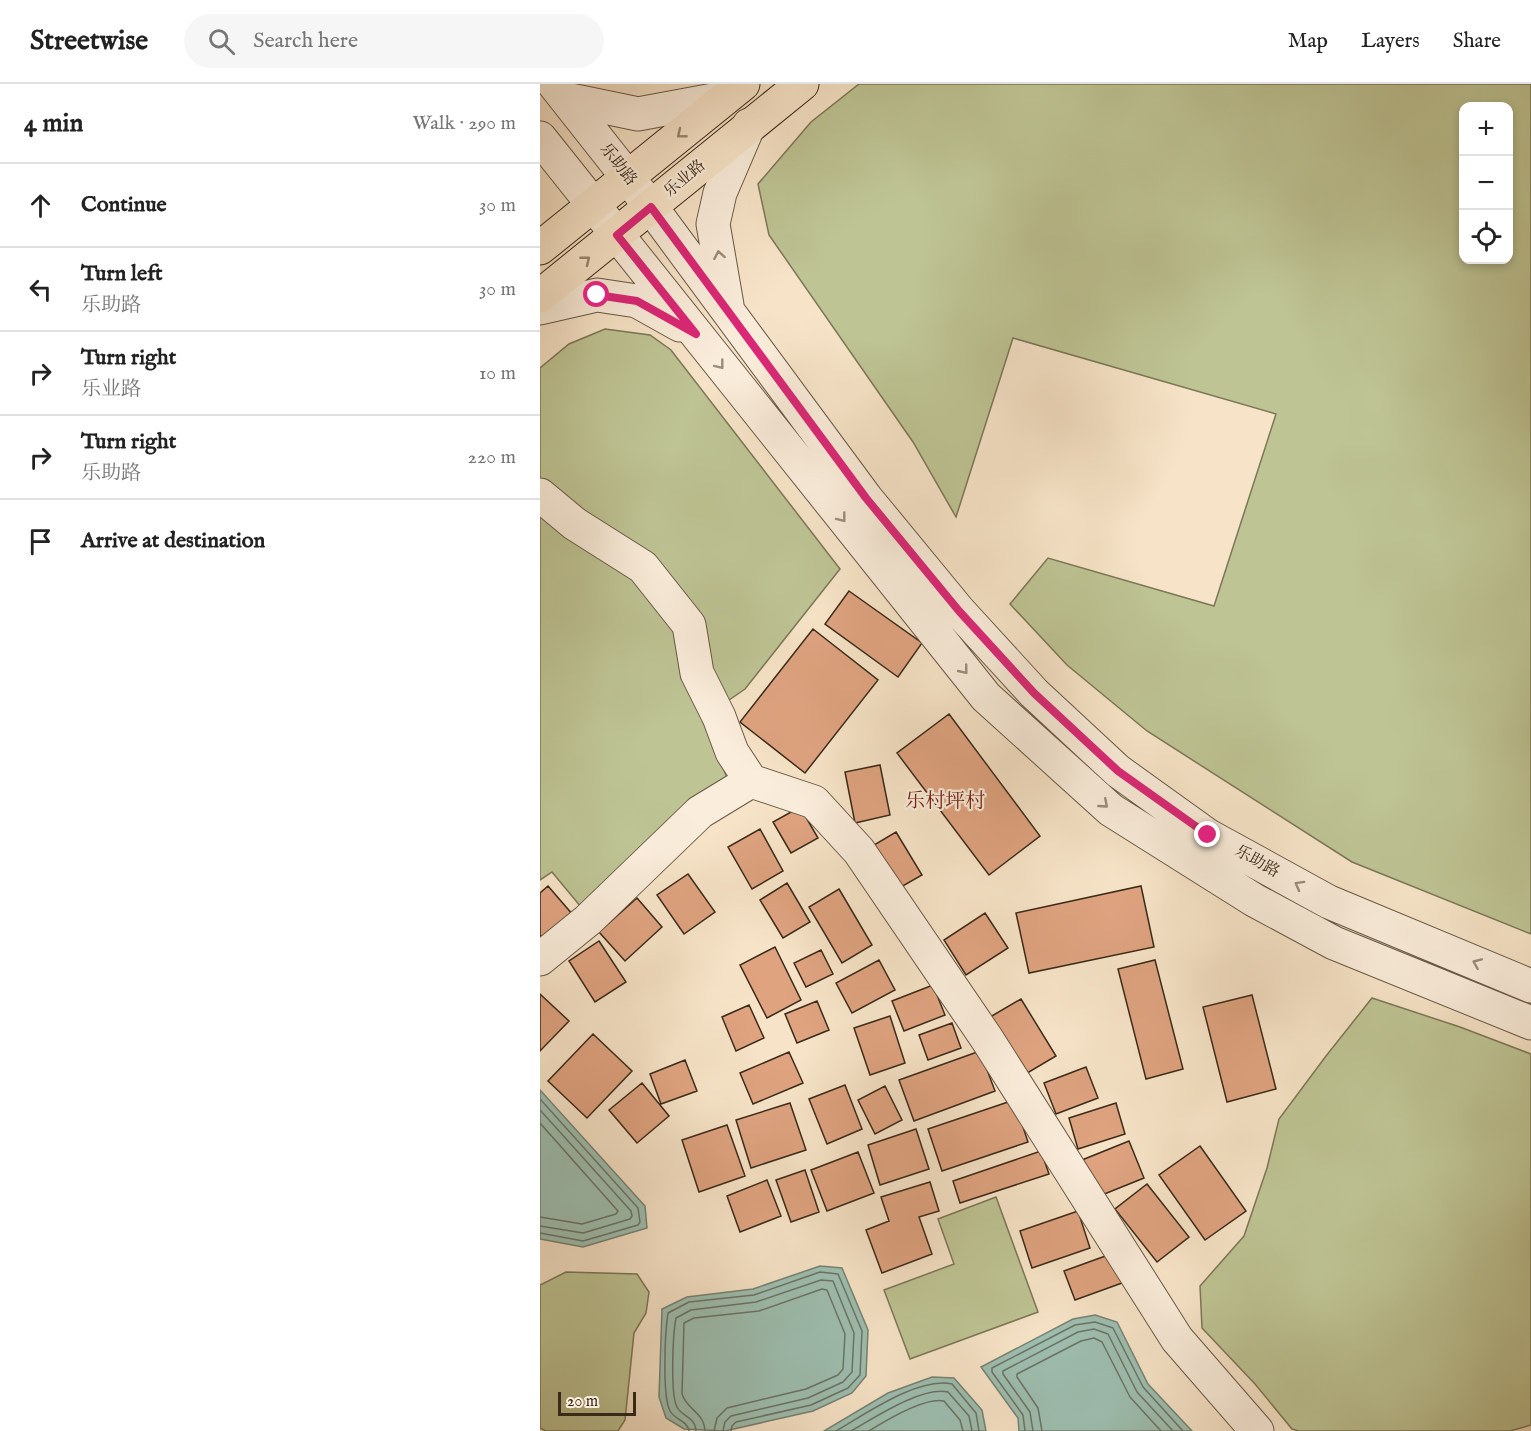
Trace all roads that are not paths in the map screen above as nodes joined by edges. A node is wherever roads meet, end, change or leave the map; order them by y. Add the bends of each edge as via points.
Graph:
1 (802, 84) edge
2 (570, 89) edge
3 (734, 91) edge
4 (749, 125) junction
5 (540, 138) edge
6 (627, 177) junction
7 (593, 205) junction
8 (651, 207) junction
9 (617, 235) junction
10 (540, 248) edge
11 (540, 297) edge
12 (540, 308) edge
13 (729, 312) junction
14 (696, 334) junction
15 (540, 495) edge
16 (751, 782) junction
17 (540, 959) edge
18 (1531, 986) edge
19 (1531, 1023) edge
20 (1257, 1431) edge

1 - 4 main road, 乐业路
2 - 3 street via 638,114
2 - 6 street, 乐助路
3 -> 6 main road
4 - 8 main road, 乐业路
13 -> 4 street via 713,224 720,193
5 - 7 street, 乐助路
6 - 7 main road
6 - 8 street, 乐助路
7 - 9 street, 乐助路
7 - 10 main road
8 - 9 main road, 乐业路
8 - 13 street, 乐助路
11 -> 9 main road, 乐业路
9 - 14 street, 乐助路
12 - 14 street via 597,295 637,301
18 -> 13 street, 乐助路 via 1329,902 1208,835 1118,771 1034,693 959,611 866,498
14 -> 19 street, 乐助路 via 986,697 1111,810 1254,900 1334,942
15 - 16 street via 575,524 643,567 689,625 697,673 732,752
16 - 17 street via 700,812 588,920
16 - 20 street via 814,802 859,851 987,1039 1177,1339

